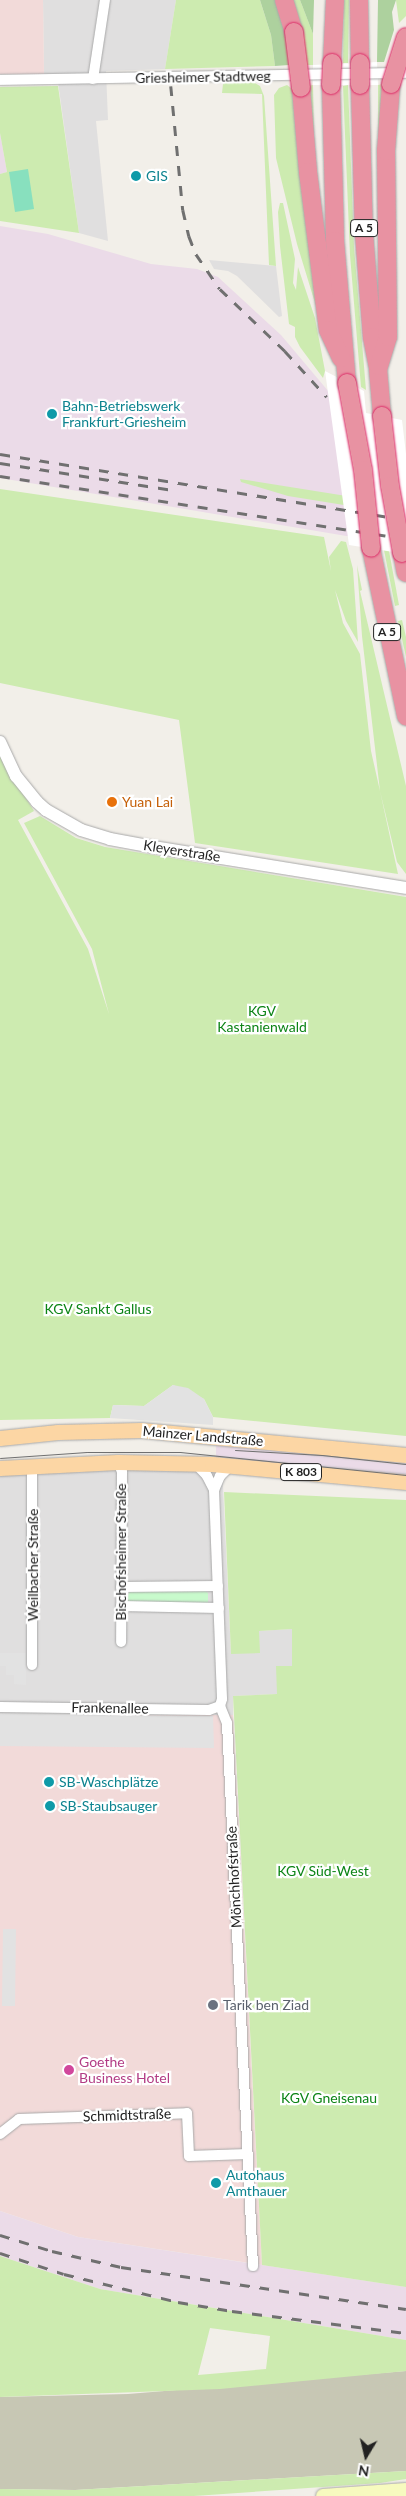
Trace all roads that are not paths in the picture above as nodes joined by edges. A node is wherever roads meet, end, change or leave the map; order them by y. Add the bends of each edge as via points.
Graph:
1 (106, 0) edge
2 (284, 0) edge
3 (335, 0) edge
4 (359, 0) edge
5 (406, 37) edge
6 (406, 73) edge
7 (93, 78) junction
8 (0, 80) edge
9 (378, 369) junction
10 (347, 376) junction
11 (406, 574) edge
12 (406, 716) edge
13 (0, 742) edge
14 (406, 888) edge
15 (0, 1438) edge
16 (406, 1455) edge
17 (118, 1462) junction
18 (196, 1464) junction
19 (231, 1465) junction
20 (32, 1466) junction
21 (0, 1468) edge
22 (406, 1482) edge
23 (214, 1490) junction
24 (218, 1586) junction
25 (121, 1587) junction
26 (120, 1606) junction
27 (219, 1608) junction
28 (121, 1642) dead end
29 (32, 1665) dead end
30 (220, 1706) junction
31 (0, 1707) edge
32 (0, 2134) edge
33 (248, 2154) junction
34 (253, 2266) dead end
35 (406, 2490) edge
36 (322, 2496) edge

1 - 7 street
2 - 10 highway, bridge via 294,32 328,330
3 - 10 highway, A 5, bridge via 331,85 335,241
4 - 9 highway, A 5, bridge via 364,233 372,337
5 - 9 highway, bridge via 391,84 386,152 388,337
6 - 7 street, Griesheimer Stadtweg
7 - 8 street, Griesheimer Stadtweg
9 - 11 highway, A 5, bridge via 390,486
10 - 12 highway, A 5, bridge via 363,470 371,548
13 - 14 street, Kleyerstraße via 16,776 37,802 60,819 88,832 153,847
15 - 16 main road, Mainzer Landstraße / K 803 via 58,1432 141,1430
17 - 18 main road, Mainzer Landstraße
17 - 20 main road, Mainzer Landstraße
17 - 25 street, Bischofsheimer Straße via 122,1472
18 - 19 main road, Mainzer Landstraße / K 803
18 - 23 street
19 - 22 main road, Mainzer Landstraße / K 803
19 - 23 street via 220,1476
20 - 21 main road, Mainzer Landstraße
20 - 29 street, Weilbacher Straße
23 - 24 street, Mönchhofstraße
24 - 25 street
24 - 27 street, Mönchhofstraße
25 - 26 street, Bischofsheimer Straße
26 - 27 street
26 - 28 street, Bischofsheimer Straße
27 - 30 street, Mönchhofstraße
30 - 31 street, Frankenallee via 209,1710
30 - 33 street, Mönchhofstraße via 227,1723
32 - 33 street, Schmidtstraße via 19,2119 187,2113 188,2156
33 - 34 street, Mönchhofstraße
35 - 36 main road

